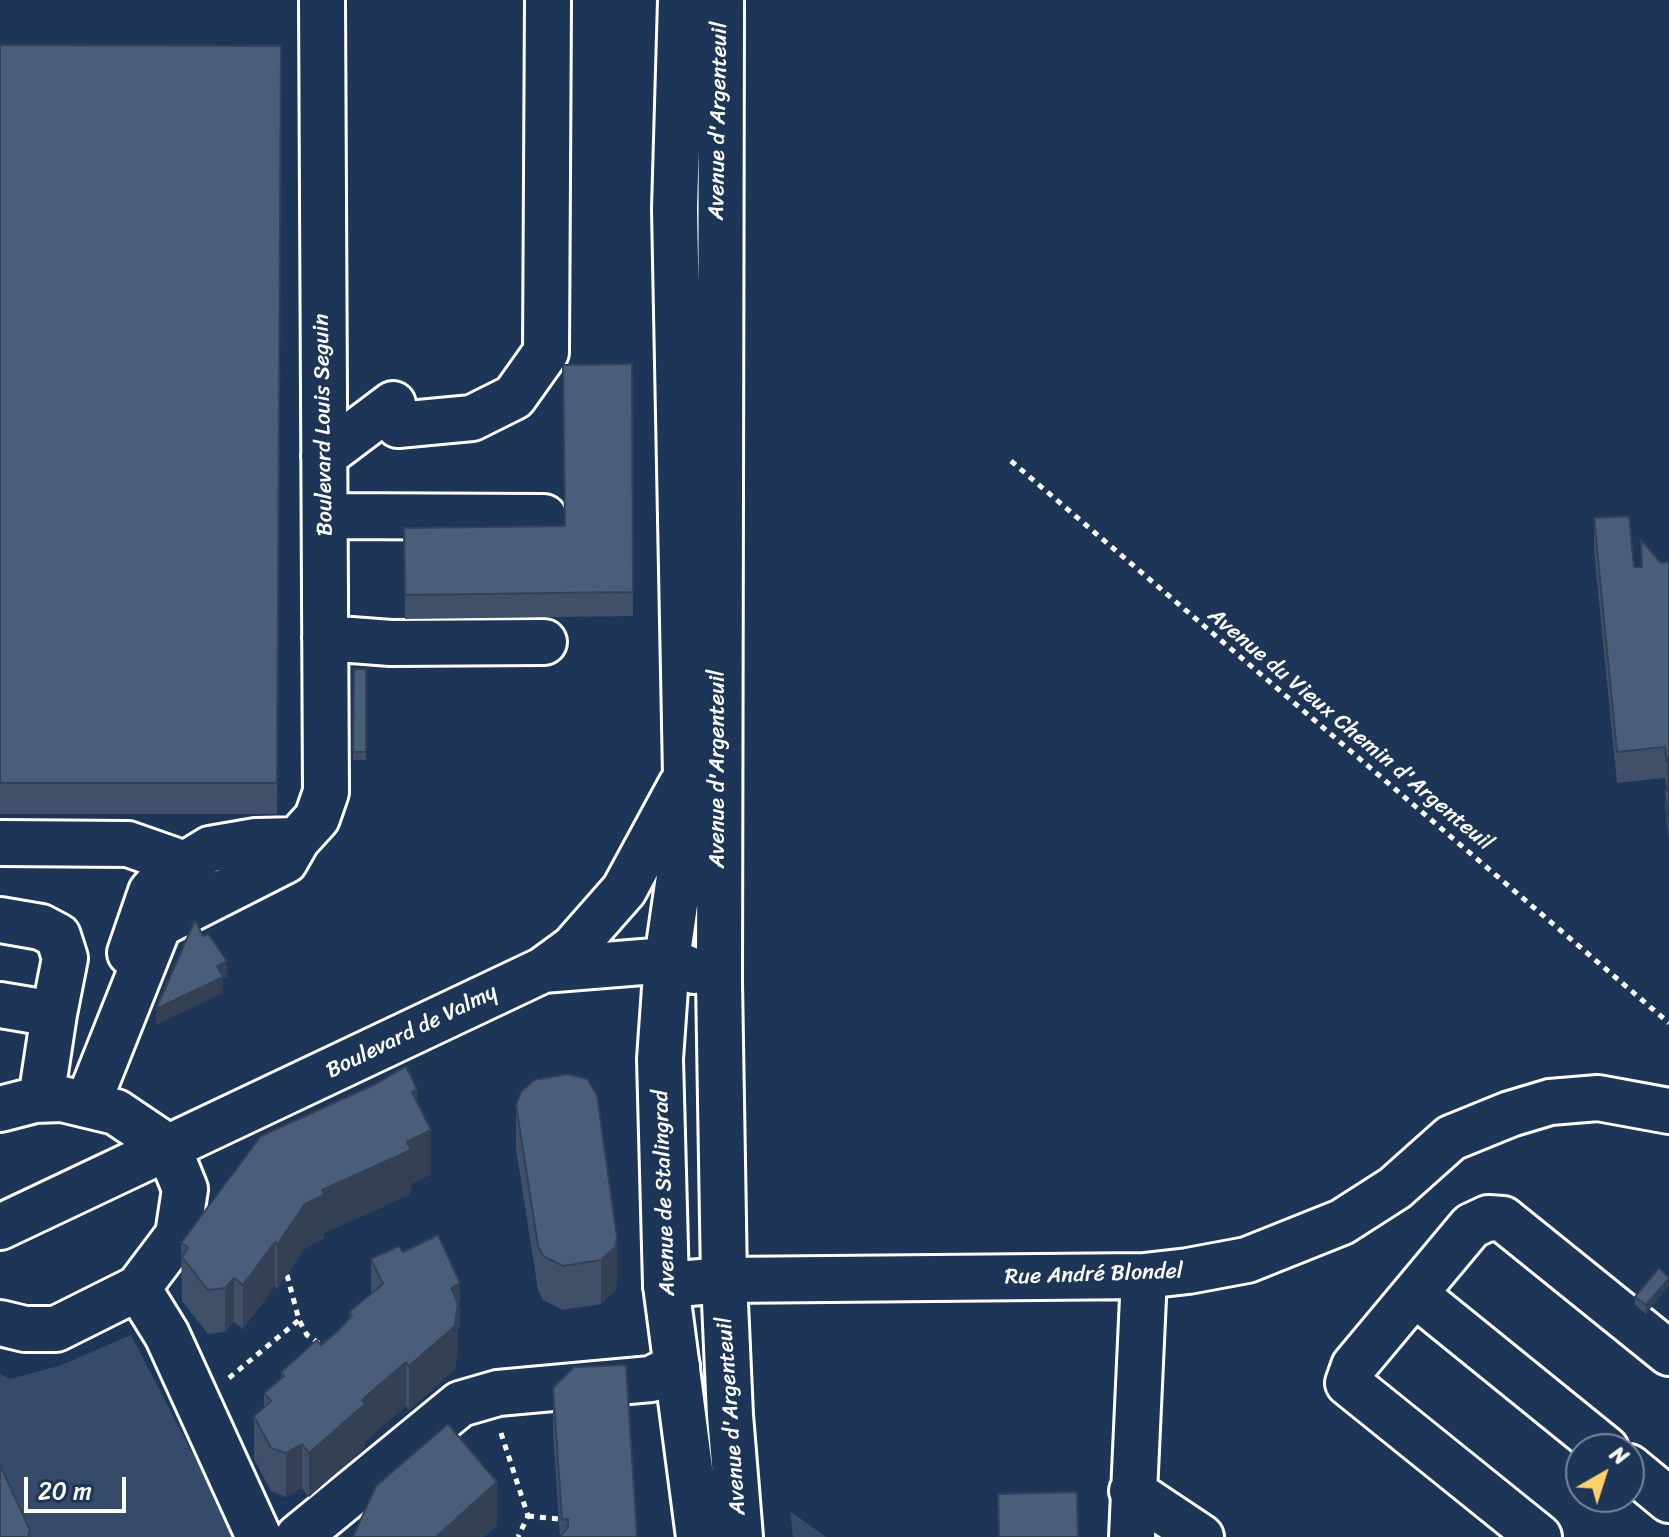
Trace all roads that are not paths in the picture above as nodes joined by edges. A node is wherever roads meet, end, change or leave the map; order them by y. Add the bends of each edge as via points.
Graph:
1 (322, 0) edge
2 (548, 0) edge
3 (681, 0) edge
4 (721, 0) edge
5 (324, 456) junction
6 (325, 516) junction
7 (544, 517) dead end
8 (325, 638) junction
9 (544, 642) dead end
10 (297, 840) junction
11 (0, 843) edge
12 (668, 843) junction
13 (185, 864) junction
14 (718, 880) junction
15 (0, 920) edge
16 (667, 960) junction
17 (543, 970) junction
18 (719, 981) junction
19 (0, 1005) edge
20 (54, 1014) junction
21 (94, 1084) junction
22 (20, 1104) edge
23 (1669, 1111) edge
24 (168, 1147) junction
25 (0, 1227) edge
26 (1144, 1276) junction
27 (724, 1280) junction
28 (666, 1285) junction
29 (138, 1288) junction
30 (1416, 1295) junction
31 (0, 1323) edge
32 (1669, 1353) edge
33 (677, 1366) junction
34 (1586, 1433) edge
35 (1645, 1480) edge
36 (1132, 1491) junction
37 (1669, 1500) edge
38 (259, 1537) edge
39 (298, 1537) edge
40 (699, 1537) edge
41 (740, 1537) edge
42 (1132, 1537) edge
43 (1201, 1537) edge
44 (1539, 1537) edge

1 - 5 main road, Boulevard Louis Seguin
2 - 5 main road via 546,352 514,397 472,418 398,425 393,404
3 - 12 main road, Avenue d'Argenteuil via 675,209 686,776
4 - 14 main road, Avenue d'Argenteuil
5 - 6 main road, Boulevard Louis Seguin
6 - 7 main road
6 - 8 main road, Boulevard Louis Seguin
8 - 9 main road
8 - 10 main road, Boulevard Louis Seguin via 326,792 317,818
10 - 13 main road via 210,849
10 - 21 main road, Boulevard Louis Seguin via 285,861 159,925
11 - 13 main road via 128,844
12 - 16 main road, Avenue de Stalingrad
12 - 17 main road via 573,948
13 - 21 main road via 151,892 105,1022
14 - 16 main road
14 - 18 main road, Avenue d'Argenteuil
15 - 20 main road via 41,927 58,936 65,958
16 - 17 main road, Boulevard de Valmy
16 - 18 main road, Boulevard de Valmy
16 - 28 main road, Avenue de Stalingrad via 660,1059
17 - 24 main road, Boulevard de Valmy
18 - 27 main road, Avenue d'Argenteuil
19 - 20 main road
20 - 22 main road
21 - 22 main road
21 - 24 main road via 116,1112
23 - 26 main road, Rue André Blondel via 1598,1098 1550,1102 1510,1114 1451,1138 1395,1188 1342,1222 1295,1243 1247,1260
24 - 25 main road, Boulevard de Valmy
24 - 29 main road via 185,1189 184,1210 178,1235
26 - 27 main road, Rue André Blondel
26 - 36 main road
27 - 28 main road, Rue André Blondel
27 - 41 main road, Avenue d'Argenteuil
28 - 33 main road, Avenue de Stalingrad
29 - 31 main road via 56,1329
29 - 38 main road via 167,1335
30 - 32 main road via 1471,1226 1488,1218 1503,1219
30 - 34 main road
30 - 44 main road via 1354,1366 1348,1383
33 - 39 main road via 651,1379 498,1393 460,1404
33 - 40 main road, Avenue de Stalingrad
35 - 37 main road
36 - 42 main road
36 - 43 main road

